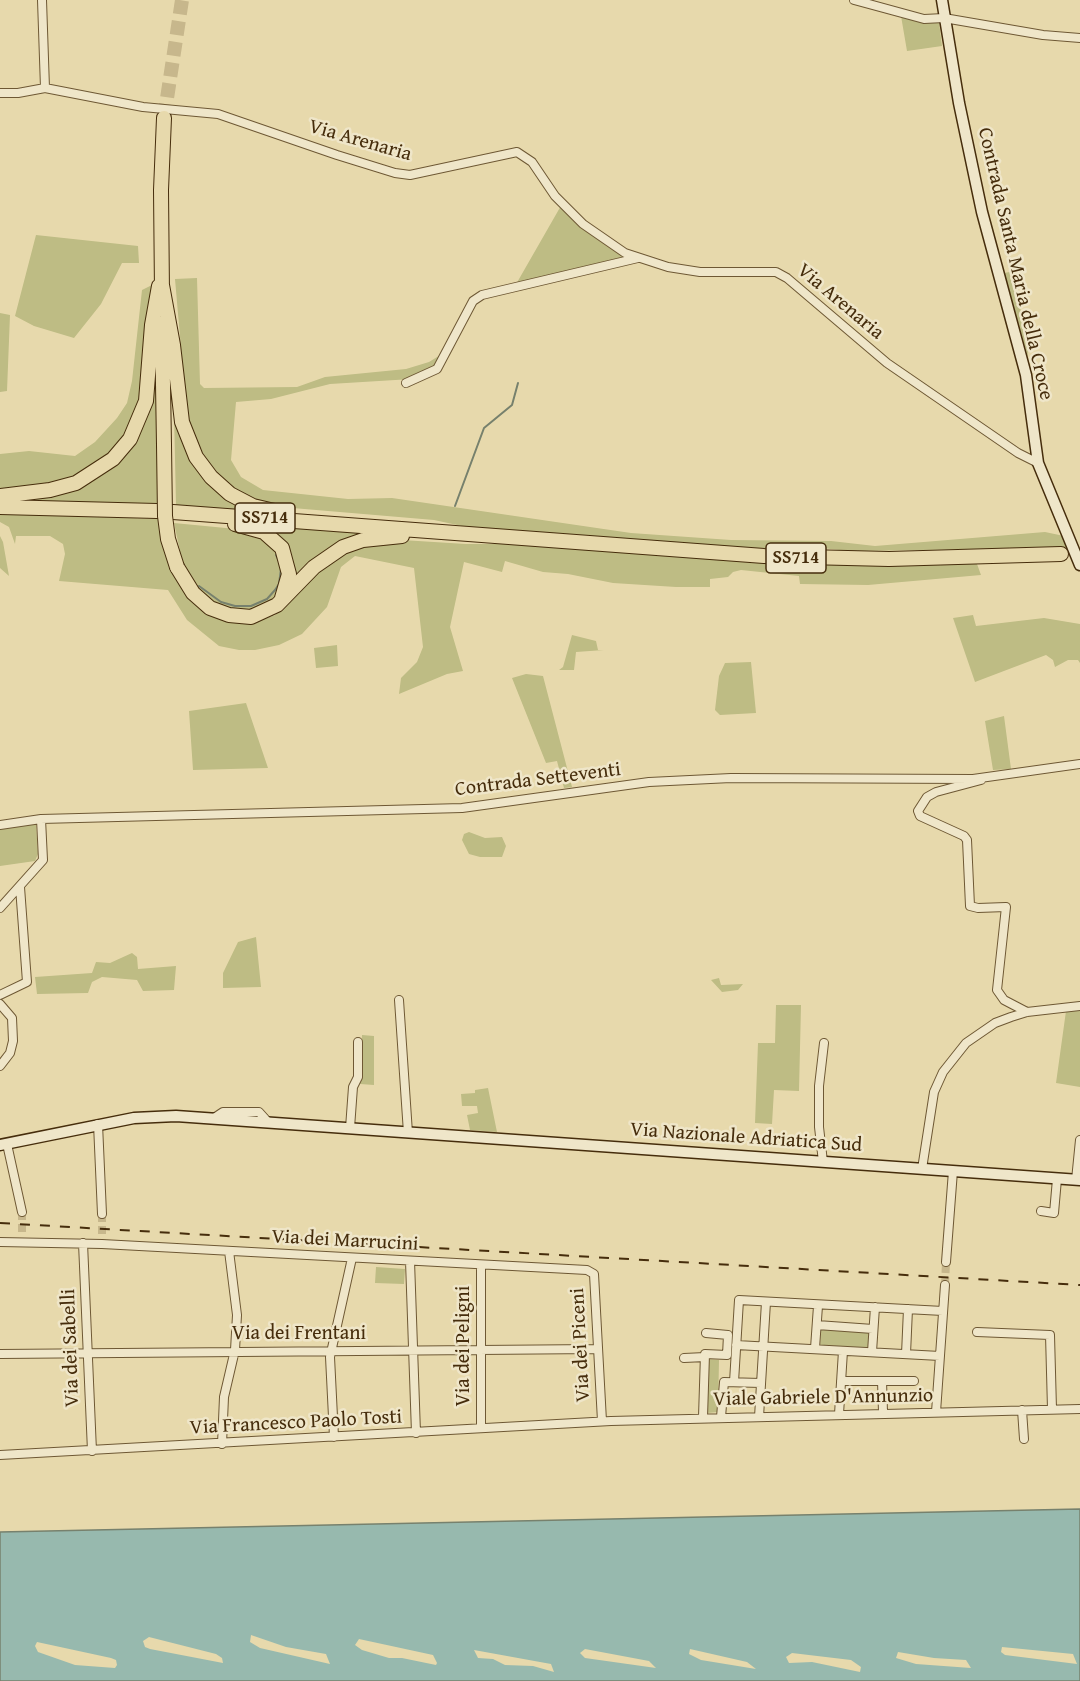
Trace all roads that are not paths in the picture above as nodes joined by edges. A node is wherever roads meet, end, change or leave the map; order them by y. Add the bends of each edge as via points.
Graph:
1 (42, 0) edge
2 (854, 0) edge
3 (942, 0) edge
4 (944, 18) junction
5 (1080, 38) edge
6 (45, 88) junction
7 (0, 93) edge
8 (164, 118) tunnel mouth
9 (638, 258) junction
10 (162, 267) junction
11 (162, 285) junction
12 (406, 383) dead end
13 (1038, 463) junction
14 (0, 496) edge
15 (0, 507) edge
16 (156, 511) dead end
17 (356, 525) junction
18 (449, 533) junction
19 (1061, 555) dead end
20 (1080, 565) edge
21 (282, 600) junction
22 (1080, 764) edge
23 (986, 778) junction
24 (41, 819) junction
25 (0, 825) edge
26 (20, 888) junction
27 (0, 908) edge
28 (0, 995) edge
29 (399, 1000) dead end
30 (0, 1004) edge
31 (1080, 1006) edge
32 (1027, 1012) junction
33 (358, 1042) dead end
34 (824, 1043) dead end
35 (0, 1066) edge
36 (98, 1124) junction
37 (350, 1128) junction
38 (408, 1133) junction
39 (1080, 1140) edge
40 (3, 1145) edge
41 (823, 1162) junction
42 (922, 1169) junction
43 (953, 1171) junction
44 (1057, 1179) junction
45 (1078, 1180) edge
46 (1041, 1211) dead end
47 (22, 1212) tunnel mouth
48 (102, 1214) tunnel mouth
49 (22, 1232) tunnel mouth
50 (0, 1242) edge
51 (20, 1242) junction
52 (83, 1243) junction
53 (229, 1251) junction
54 (352, 1258) junction
55 (410, 1261) junction
56 (946, 1262) tunnel mouth
57 (481, 1265) junction
58 (587, 1270) joint
59 (945, 1285) tunnel mouth
60 (766, 1302) junction
61 (818, 1305) junction
62 (875, 1307) junction
63 (908, 1309) junction
64 (943, 1311) junction
65 (817, 1325) junction
66 (873, 1329) junction
67 (977, 1332) dead end
68 (706, 1333) dead end
69 (736, 1345) junction
70 (763, 1347) junction
71 (815, 1348) junction
72 (597, 1349) junction
73 (235, 1350) junction
74 (413, 1350) junction
75 (481, 1350) junction
76 (843, 1350) junction
77 (332, 1351) junction
78 (872, 1352) junction
79 (87, 1353) junction
80 (0, 1354) edge
81 (906, 1354) junction
82 (940, 1356) junction
83 (705, 1357) junction
84 (684, 1358) dead end
85 (841, 1381) junction
86 (882, 1381) junction
87 (914, 1381) dead end
88 (735, 1382) junction
89 (761, 1383) junction
90 (1053, 1409) junction
91 (1080, 1409) edge
92 (1022, 1410) junction
93 (883, 1412) junction
94 (936, 1412) junction
95 (839, 1414) junction
96 (703, 1417) junction
97 (722, 1417) junction
98 (759, 1417) junction
99 (598, 1422) junction
100 (481, 1428) junction
101 (416, 1433) junction
102 (334, 1437) junction
103 (1024, 1439) dead end
104 (222, 1443) junction
105 (92, 1451) junction
106 (0, 1455) edge

1 - 6 street
2 - 4 street via 924,19
3 - 4 main road, Contrada Santa Maria della Croce
4 - 5 street
4 - 13 main road, Contrada Santa Maria della Croce via 982,212 1026,375
6 - 7 street
6 - 9 street, Via Arenaria via 143,107 218,114 395,173 410,175 517,152 532,162 555,196 584,224
8 - 10 highway
9 - 12 street via 482,295 473,301 437,369
9 - 13 street, Via Arenaria via 700,272 776,272 887,363
10 - 11 highway
10 - 14 highway via 152,325 146,401 130,439 113,459 76,483
11 - 17 highway via 182,422 202,466 224,488 253,506
11 - 21 highway, bridge via 165,516 177,567 199,600 224,614 251,617
13 - 20 main road, Contrada Santa Maria della Croce
15 - 16 highway
17 - 18 highway, SS714
17 - 21 highway, SS714 via 173,513 181,519 246,526 271,536 289,564
18 - 19 highway, SS714 via 815,559
18 - 21 highway via 353,543 324,558
22 - 23 street, Contrada Setteventi
23 - 24 street, Contrada Setteventi via 730,778 649,782 462,808
23 - 32 street via 936,792 927,797 918,811 920,816 967,840 970,906 1006,907 997,990 1005,1000
24 - 25 street, Contrada Setteventi
24 - 26 street via 43,860
26 - 27 street
26 - 28 street via 27,982
29 - 38 street
30 - 35 street via 12,1018 13,1041
31 - 32 street
32 - 42 street via 980,1032 943,1072 930,1111
33 - 37 street via 358,1077 353,1087
34 - 41 street via 819,1086
36 - 37 main road, Via Nazionale Adriatica Sud via 160,1116
36 - 40 main road, Via Nazionale Adriatica Sud
36 - 48 street
37 - 38 main road, Via Nazionale Adriatica Sud
38 - 41 main road, Via Nazionale Adriatica Sud
39 - 45 street
40 - 47 street
41 - 42 main road, Via Nazionale Adriatica Sud
42 - 43 main road, Via Nazionale Adriatica Sud
43 - 44 main road, Via Nazionale Adriatica Sud
43 - 56 street
44 - 45 main road, Via Nazionale Adriatica Sud
44 - 46 street via 1054,1213
49 - 51 street
50 - 51 street, Via dei Marrucini
51 - 52 street, Via dei Marrucini
52 - 53 street, Via dei Marrucini via 102,1240
52 - 79 street, Via dei Sabelli
53 - 54 street, Via dei Marrucini
53 - 73 street via 237,1299
54 - 55 street, Via dei Marrucini
54 - 77 street
55 - 57 street, Via dei Marrucini
55 - 74 street
57 - 58 street, Via dei Marrucini
57 - 75 street, Via dei Peligni
58 - 72 street, Via dei Piceni via 594,1274
59 - 64 street
60 - 61 street
60 - 69 street via 739,1300
60 - 70 street
61 - 62 street
61 - 65 street
62 - 63 street
62 - 66 street
63 - 64 street
63 - 81 street
64 - 82 street
65 - 66 street
65 - 71 street
66 - 78 street
67 - 90 street via 1050,1335
68 - 83 street via 728,1335 727,1355
69 - 70 street
69 - 88 street
70 - 71 street
70 - 89 street
71 - 76 street
72 - 75 street, Via dei Frentani
72 - 99 street, Via dei Piceni
73 - 77 street, Via dei Frentani
73 - 79 street, Via dei Frentani
73 - 104 street via 224,1397
74 - 75 street, Via dei Frentani
74 - 77 street, Via dei Frentani
74 - 101 street
75 - 100 street, Via dei Peligni
76 - 78 street
76 - 85 street
77 - 102 street
78 - 81 street
79 - 80 street, Via dei Frentani
79 - 105 street, Via dei Sabelli
81 - 82 street
82 - 94 street
83 - 84 street
83 - 96 street
85 - 86 street
85 - 95 street
86 - 87 street
86 - 93 street
88 - 89 street
88 - 97 street via 723,1383
89 - 98 street
90 - 91 street, Viale Gabriele D'Annunzio
90 - 92 street, Viale Gabriele D'Annunzio
92 - 94 street, Viale Gabriele D'Annunzio
92 - 103 street
93 - 94 street, Viale Gabriele D'Annunzio
93 - 95 street, Viale Gabriele D'Annunzio
95 - 98 street, Viale Gabriele D'Annunzio
96 - 97 street, Viale Gabriele D'Annunzio
96 - 99 street, Viale Gabriele D'Annunzio
97 - 98 street, Viale Gabriele D'Annunzio
99 - 100 street, Via Francesco Paolo Tosti
100 - 101 street, Via Francesco Paolo Tosti
101 - 102 street, Via Francesco Paolo Tosti
102 - 104 street, Via Francesco Paolo Tosti
104 - 105 street, Via Francesco Paolo Tosti
105 - 106 street, Via Francesco Paolo Tosti

